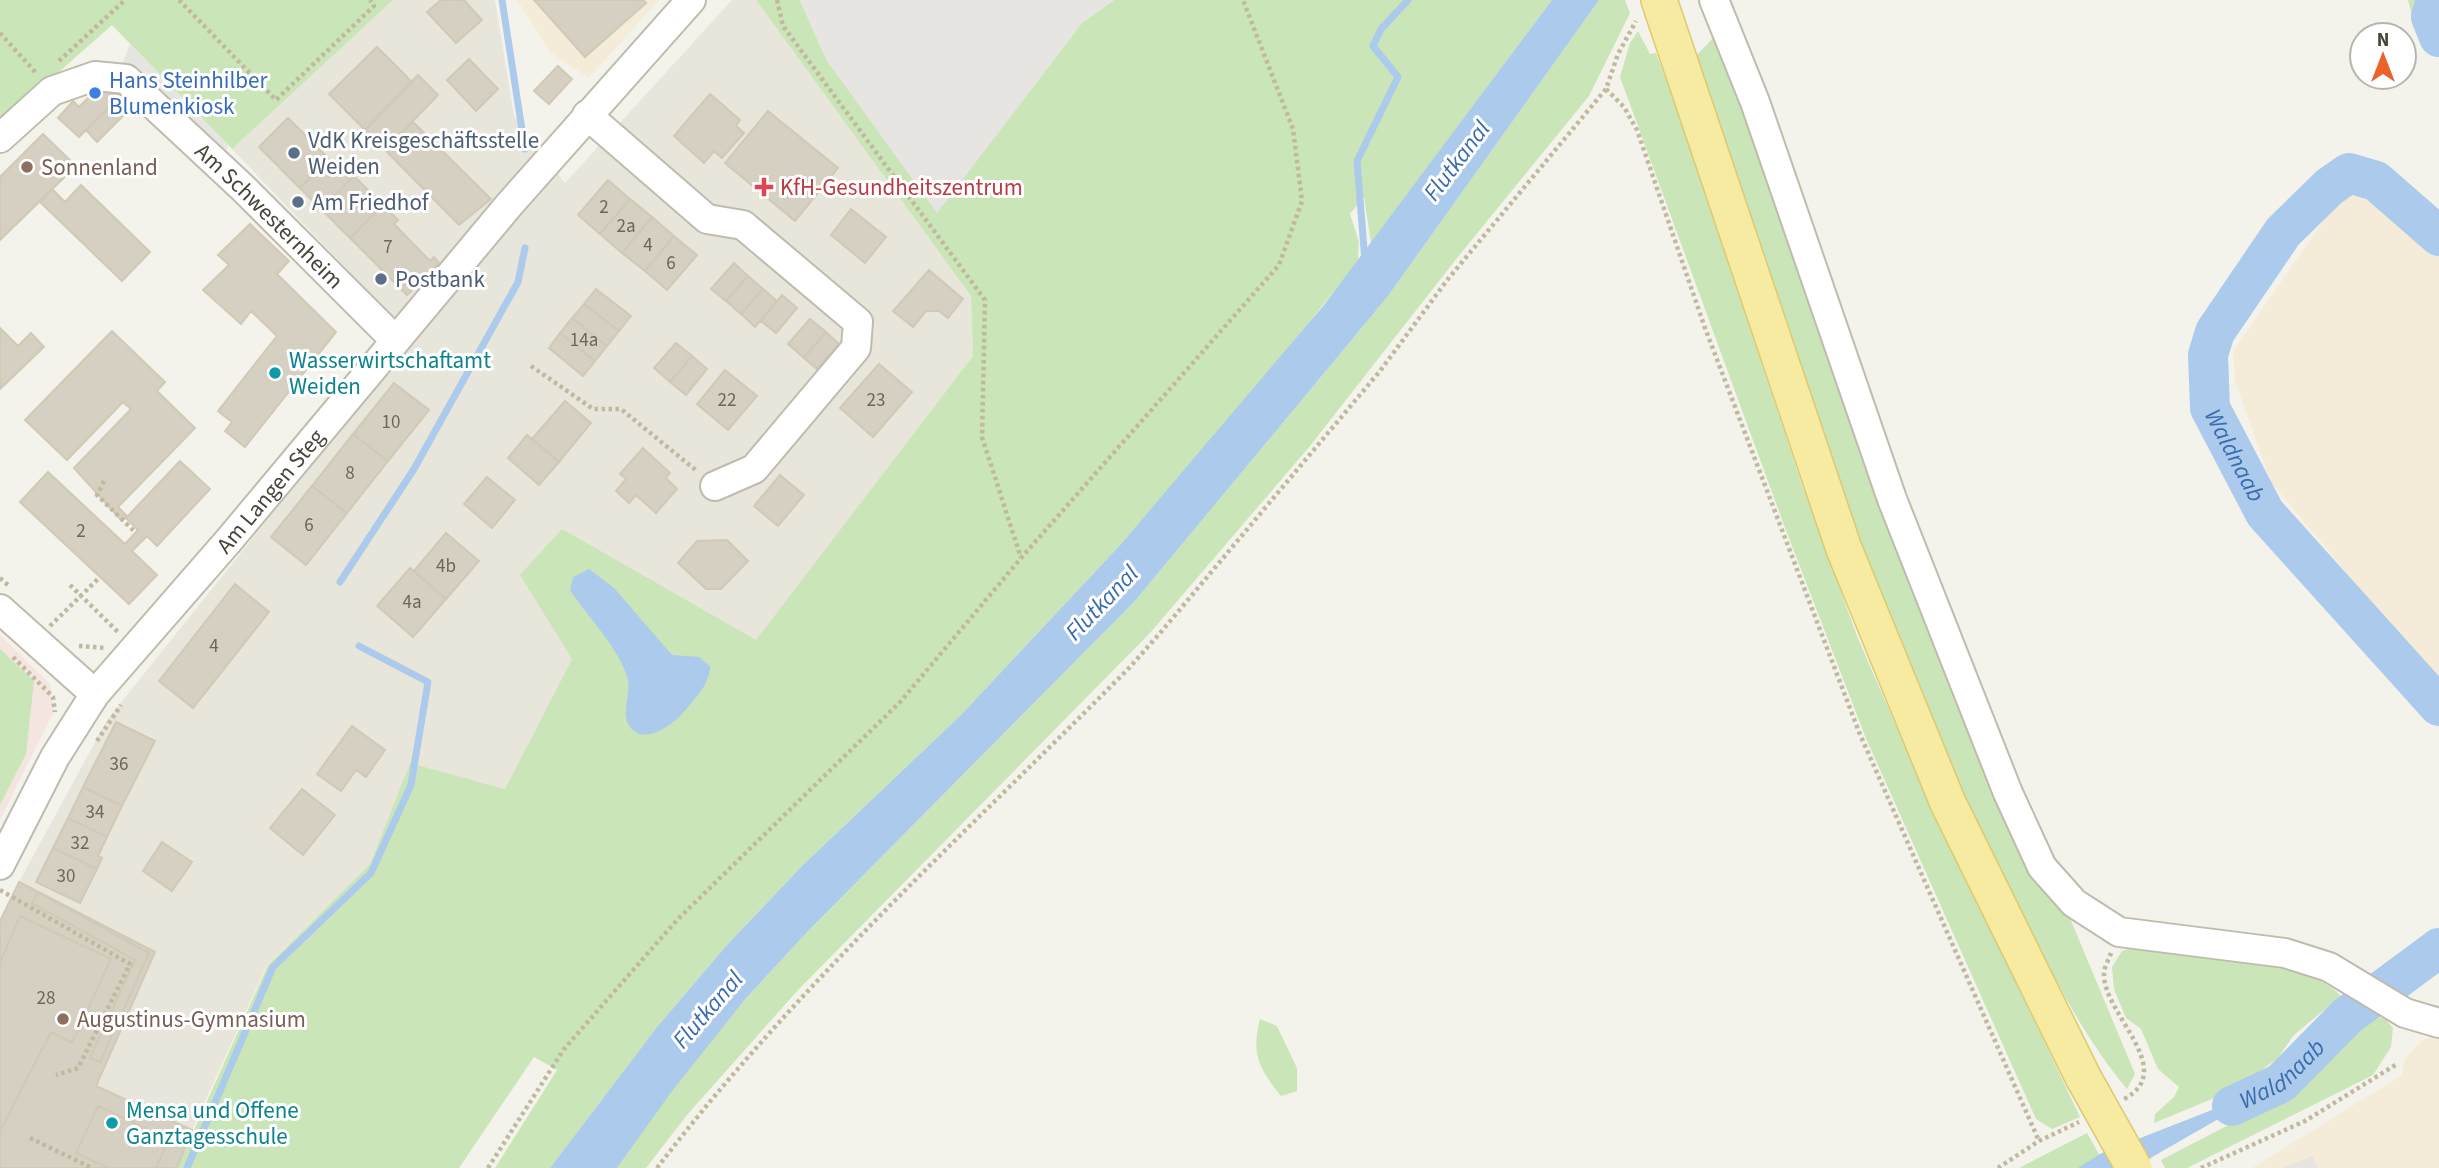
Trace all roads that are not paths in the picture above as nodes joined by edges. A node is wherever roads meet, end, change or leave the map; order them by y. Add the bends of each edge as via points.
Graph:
1 (691, 0) edge
2 (1721, 4) edge
3 (1654, 7) edge
4 (587, 115) junction
5 (0, 138) edge
6 (394, 339) junction
7 (715, 486) road end
8 (0, 609) edge
9 (95, 694) junction
10 (0, 865) edge
11 (2439, 1023) edge
12 (2134, 1168) edge

1 - 4 street, Am Langen Steg
2 - 11 street via 1892,499 2008,793 2042,867 2074,904 2119,932 2285,953 2329,967 2405,1013
3 - 12 main road, bridge via 1844,548 1948,803 2083,1077
4 - 6 street, Am Langen Steg
4 - 7 street via 707,219 743,225 858,322 856,348 754,469
5 - 6 street, Am Schwesternheim via 52,91 94,76 126,79
6 - 9 street, Am Langen Steg
8 - 9 street
9 - 10 street, Am Langen Steg via 55,757

